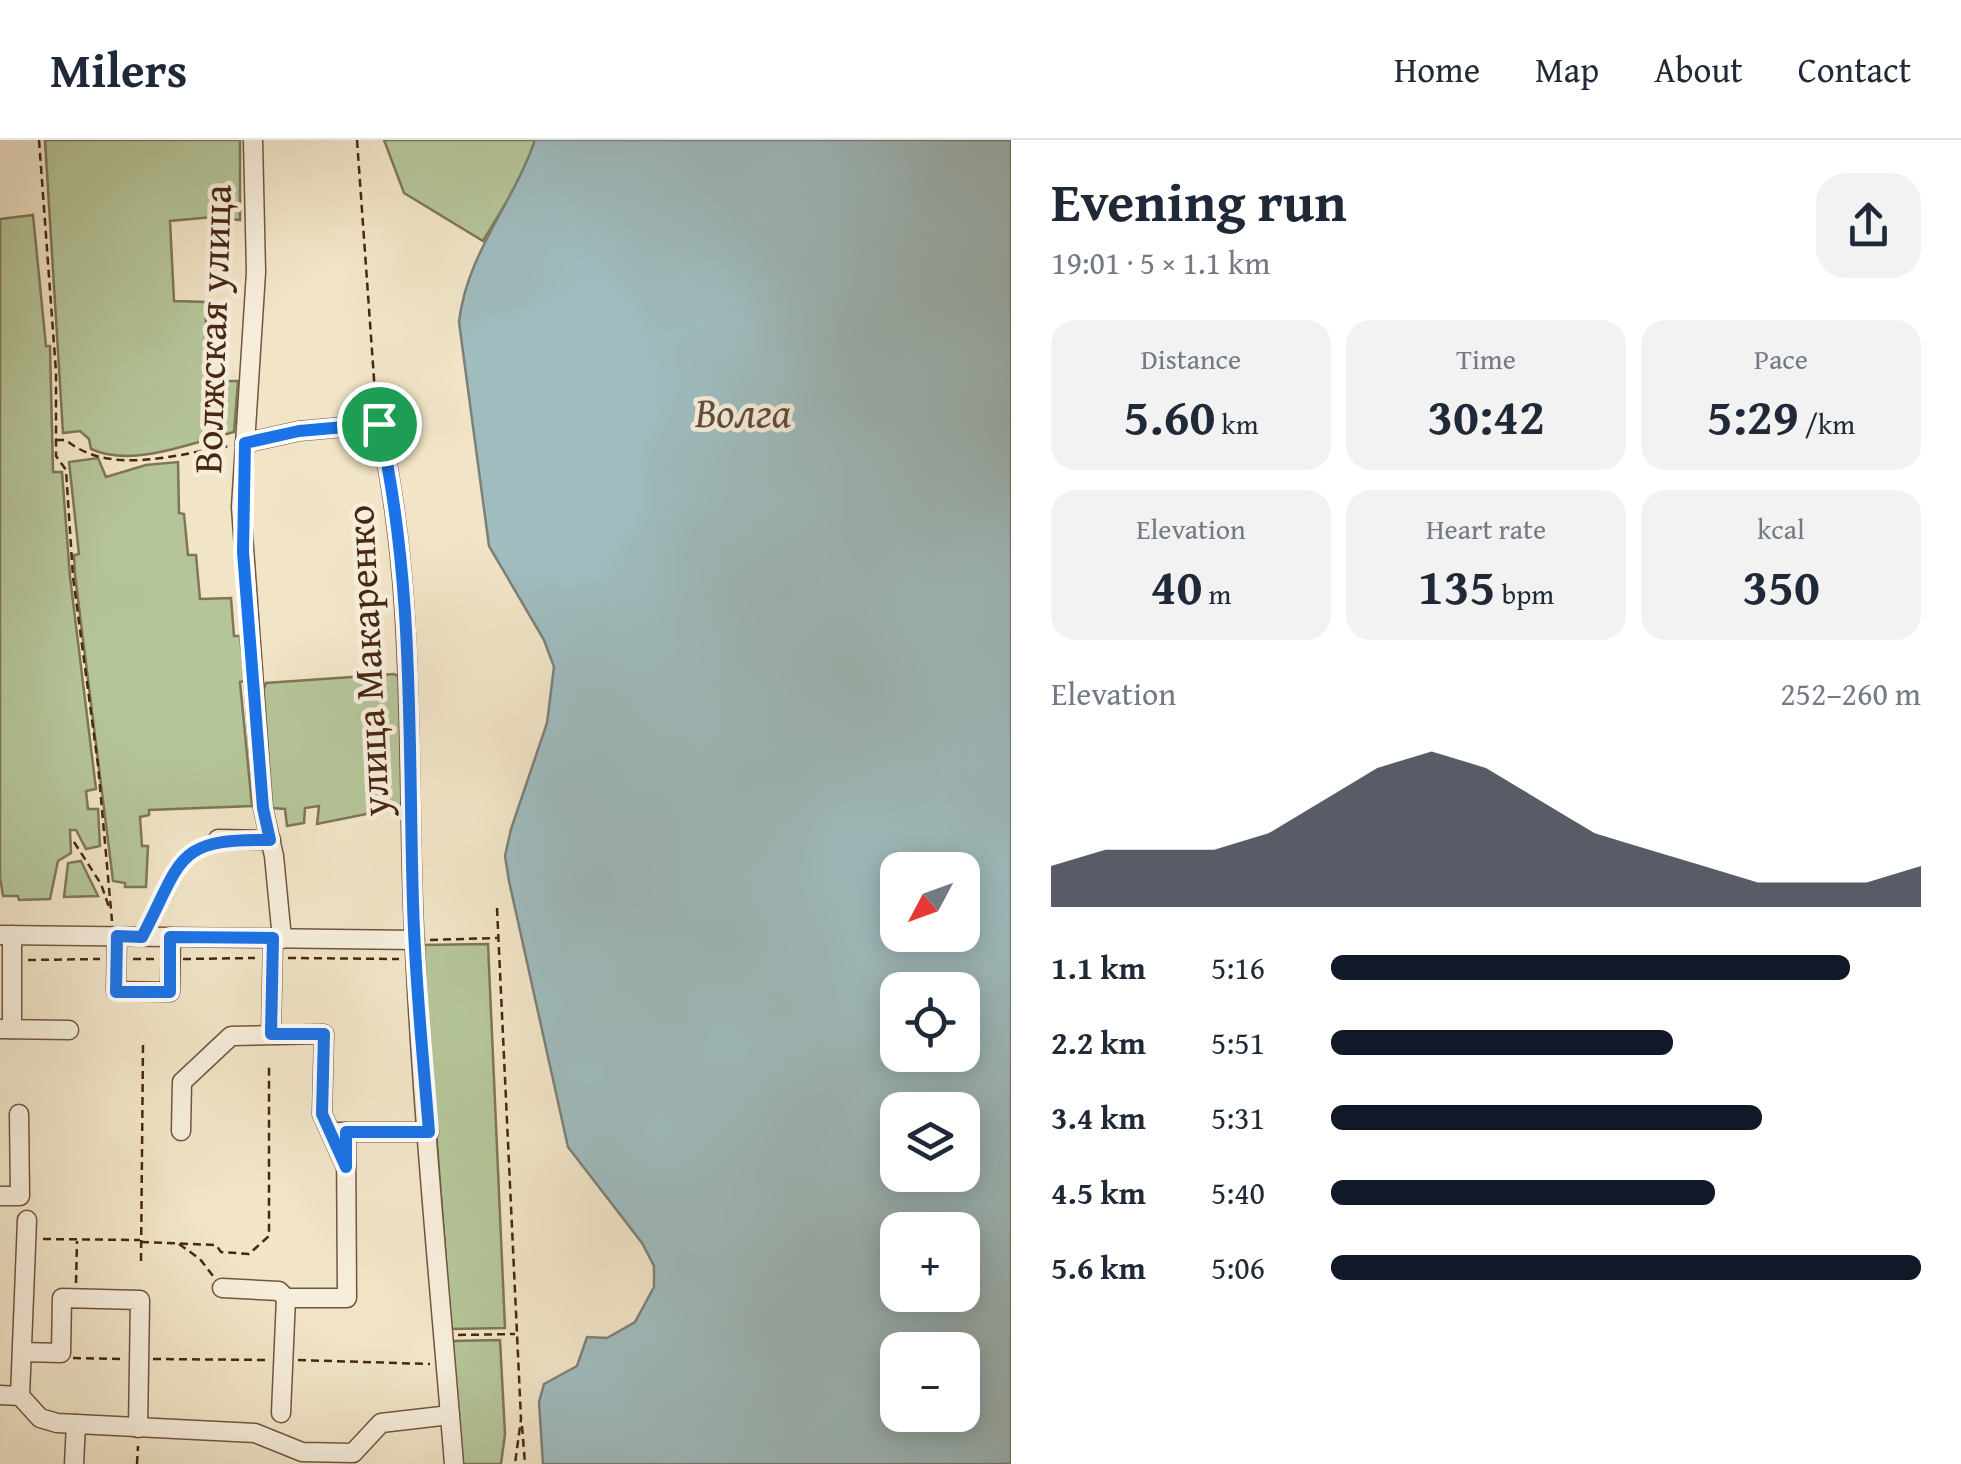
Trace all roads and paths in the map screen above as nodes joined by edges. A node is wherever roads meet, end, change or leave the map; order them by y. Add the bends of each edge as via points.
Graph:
1 (38, 140) edge
2 (253, 140) edge
3 (356, 140) edge
4 (379, 424) junction
5 (56, 440) junction
6 (245, 443) junction
7 (218, 839) joint
8 (270, 840) junction
9 (74, 842) dead end
10 (497, 908) dead end
11 (110, 911) junction
12 (6, 935) edge
13 (117, 936) junction
14 (142, 937) junction
15 (170, 937) junction
16 (498, 938) junction
17 (278, 939) junction
18 (415, 940) junction
19 (445, 940) dead end
20 (6, 1029) edge
21 (69, 1030) dead end
22 (271, 1034) junction
23 (143, 1044) dead end
24 (269, 1067) dead end
25 (19, 1114) dead end
26 (180, 1130) dead end
27 (338, 1132) junction
28 (429, 1132) junction
29 (10, 1138) edge
30 (0, 1196) edge
31 (25, 1217) junction
32 (77, 1240) junction
33 (142, 1241) junction
34 (178, 1244) junction
35 (141, 1261) dead end
36 (222, 1288) joint
37 (76, 1298) junction
38 (286, 1298) junction
39 (517, 1334) junction
40 (462, 1335) dead end
41 (22, 1352) junction
42 (62, 1353) junction
43 (139, 1359) junction
44 (283, 1360) junction
45 (432, 1364) dead end
46 (0, 1395) edge
47 (20, 1396) junction
48 (450, 1416) junction
49 (521, 1419) junction
50 (76, 1424) junction
51 (138, 1428) junction
52 (278, 1441) junction
53 (353, 1458) edge
54 (74, 1464) edge
55 (137, 1464) edge
56 (454, 1464) edge
57 (515, 1464) edge
58 (525, 1464) edge

1 - 5 path
2 - 6 street, Волжская улица via 256,272
3 - 4 path
4 - 6 street
4 - 18 street, улица Макаренко via 406,592
5 - 6 path via 112,464
5 - 11 path via 56,456 66,470
6 - 8 street, Волжская улица via 243,552
7 - 8 street
7 - 14 path via 183,859
8 - 17 street, Волжская улица
9 - 11 path
10 - 16 path
11 - 13 path
12 - 13 street
12 - 20 street
13 - 14 street
13 - 15 street via 116,992 170,992
14 - 15 street
15 - 17 street
16 - 19 path
16 - 39 path
17 - 18 street
17 - 22 street, Волжская улица
18 - 28 street, улица Макаренко
20 - 21 street
22 - 26 street via 231,1036 182,1082
22 - 27 street via 324,1034 322,1114
23 - 33 path
24 - 34 path via 269,1236 249,1254 221,1252 216,1244
25 - 29 street
27 - 28 street
27 - 38 street via 346,1167 347,1298
28 - 48 street, улица Макаренко
29 - 31 street
30 - 31 street
31 - 32 path
31 - 41 street
32 - 33 path
32 - 37 path
33 - 34 path
33 - 35 path
34 - 36 path
36 - 38 street via 279,1291
37 - 42 street via 62,1298
37 - 43 street via 140,1300
38 - 44 street
39 - 40 path
39 - 49 path
41 - 42 street
41 - 47 street
42 - 43 path
43 - 44 path
43 - 51 street
44 - 45 path
44 - 52 street
46 - 47 street
47 - 50 street via 40,1418
48 - 53 street via 381,1424
48 - 56 street, улица Макаренко
49 - 57 path
49 - 58 path
50 - 51 street
50 - 54 street
51 - 52 street via 256,1433
51 - 55 path
52 - 53 street via 302,1452

